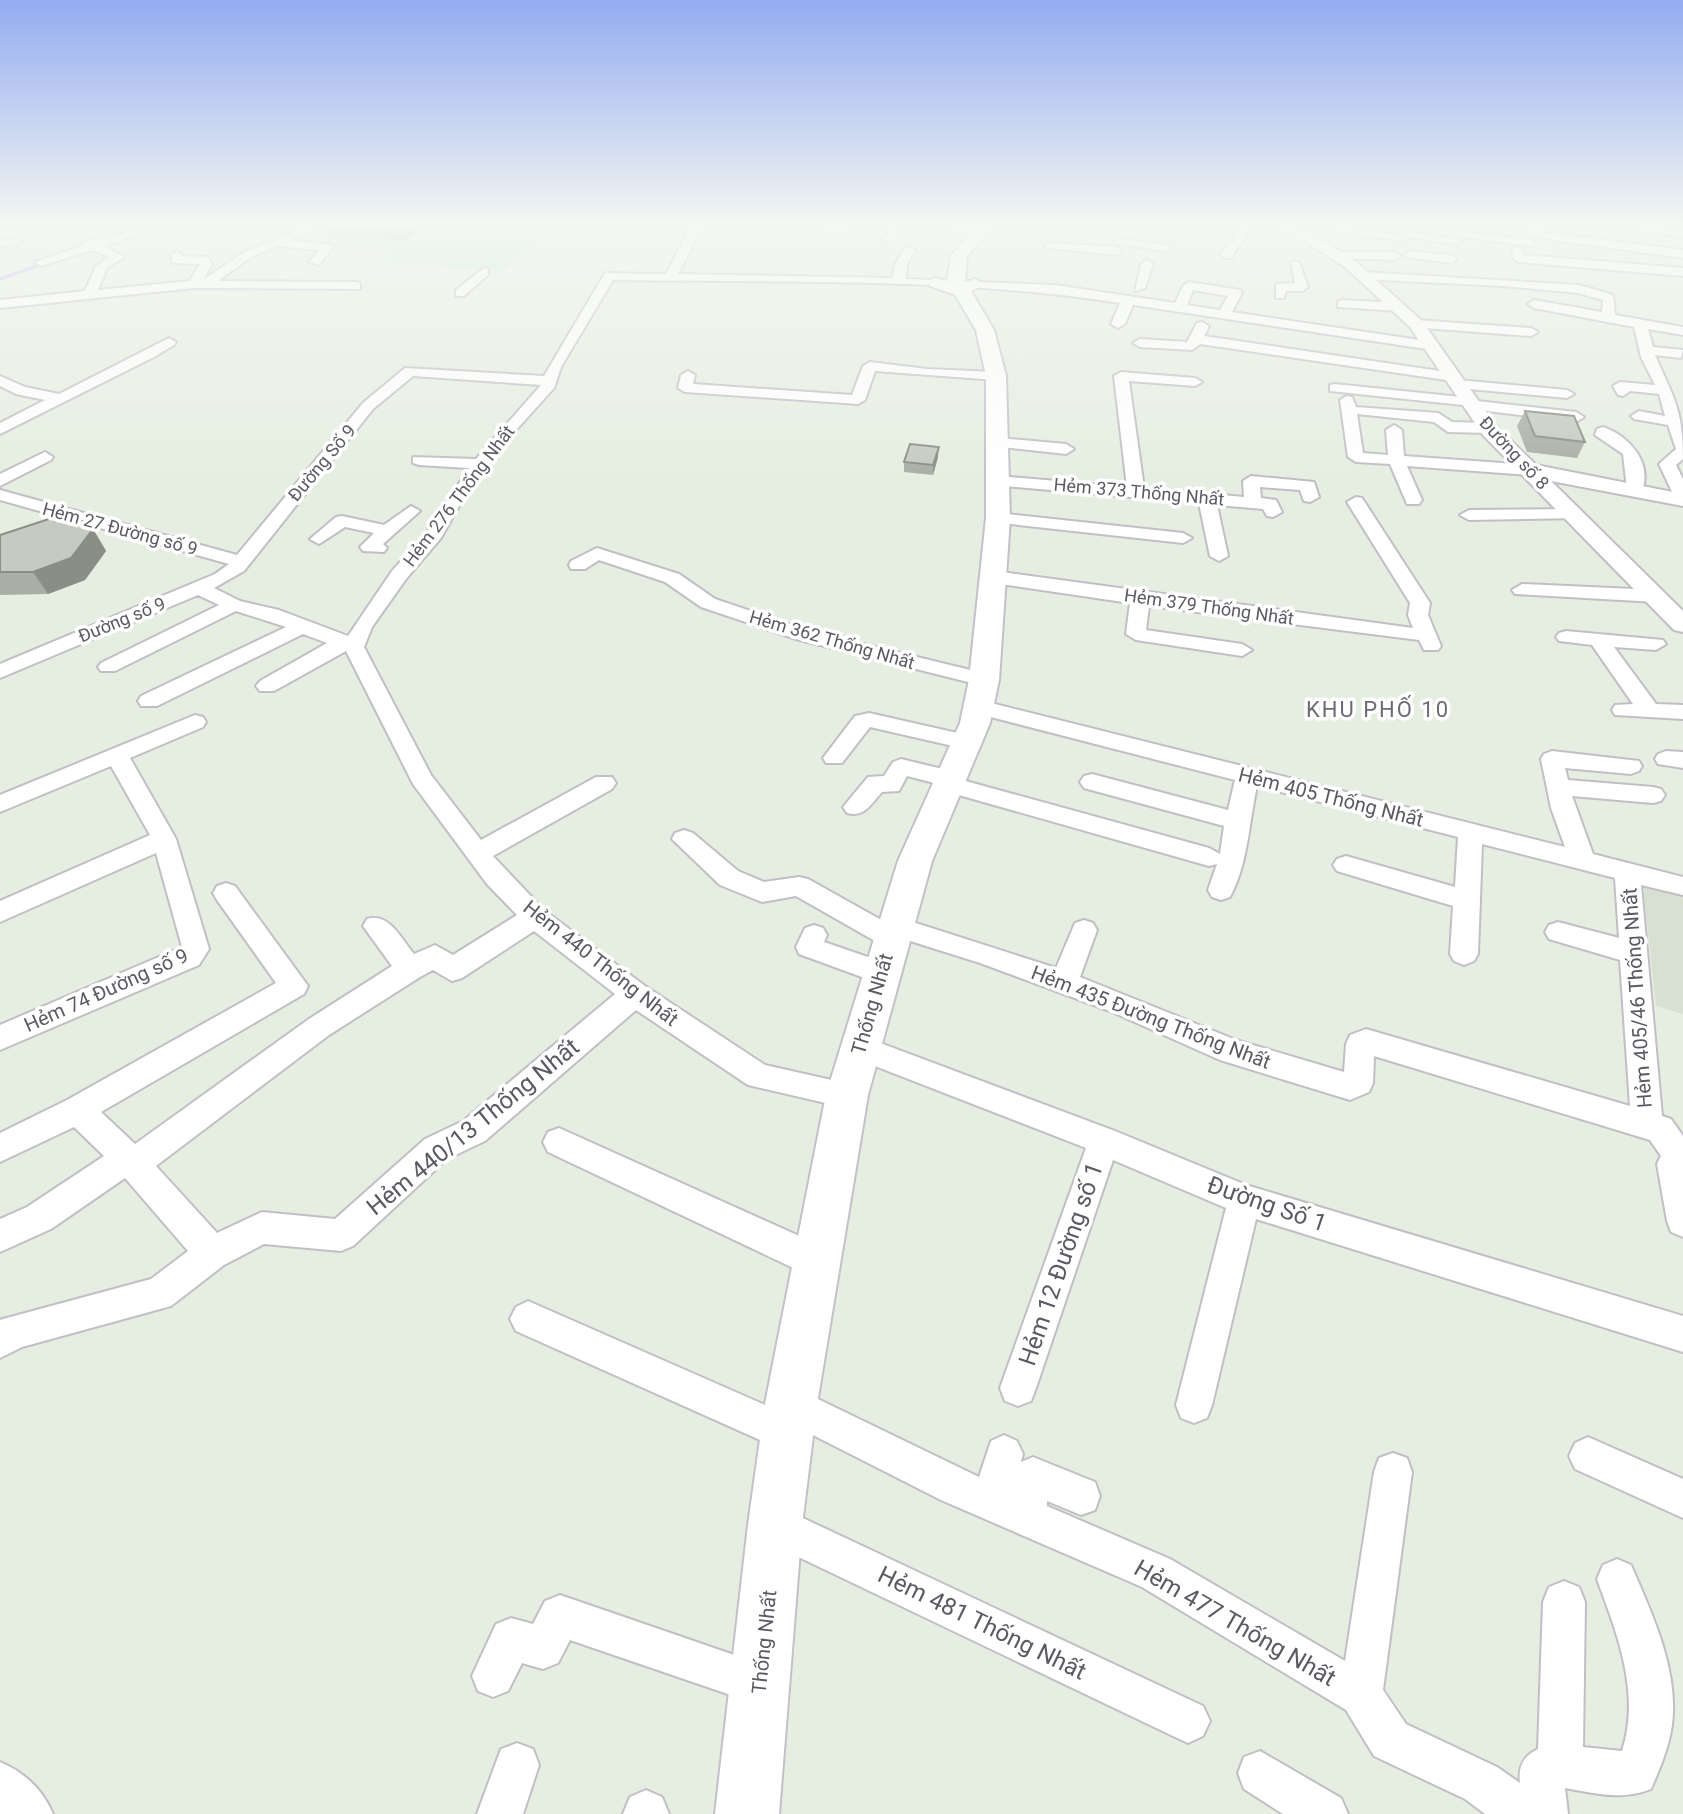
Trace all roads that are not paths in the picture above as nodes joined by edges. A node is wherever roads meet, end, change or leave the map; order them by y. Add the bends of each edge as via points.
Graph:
1 (590, 308) edge
2 (974, 308) edge
3 (1125, 308) edge
4 (1184, 308) edge
5 (1228, 308) edge
6 (1394, 308) edge
7 (1399, 308) joint
8 (1555, 308) edge
9 (1608, 308) edge
10 (1207, 312) junction
11 (1224, 314) junction
12 (1422, 316) junction
13 (1607, 317) junction
14 (1118, 324) dead end
15 (1683, 331) edge
16 (1197, 339) junction
17 (1644, 339) junction
18 (169, 342) dead end
19 (1140, 343) dead end
20 (1430, 343) junction
21 (1682, 350) edge
22 (1331, 359) junction
23 (1351, 370) dead end
24 (694, 373) dead end
25 (996, 376) junction
26 (0, 380) edge
27 (550, 381) junction
28 (1456, 381) junction
29 (1683, 381) edge
30 (1195, 382) dead end
31 (1662, 384) junction
32 (1623, 392) dead end
33 (1567, 394) dead end
34 (58, 398) junction
35 (1347, 400) junction
36 (1471, 403) junction
37 (1638, 415) dead end
38 (1576, 417) edge
39 (1675, 422) junction
40 (1488, 428) junction
41 (0, 429) edge
42 (1394, 430) dead end
43 (1603, 432) dead end
44 (998, 443) junction
45 (1066, 449) dead end
46 (1683, 450) edge
47 (45, 457) dead end
48 (419, 460) dead end
49 (1397, 462) junction
50 (481, 464) junction
51 (1528, 470) junction
52 (0, 481) edge
53 (999, 481) junction
54 (1635, 489) junction
55 (1136, 491) junction
56 (1510, 492) dead end
57 (0, 495) edge
58 (1310, 497) dead end
59 (1207, 498) junction
60 (1683, 498) edge
61 (1413, 500) dead end
62 (1253, 502) junction
63 (1356, 502) dead end
64 (411, 511) dead end
65 (1273, 512) dead end
66 (1530, 514) junction
67 (1574, 514) junction
68 (1469, 515) dead end
69 (998, 518) junction
70 (91, 522) junction
71 (65, 531) edge
72 (388, 531) junction
73 (1183, 538) dead end
74 (319, 539) dead end
75 (378, 548) dead end
76 (1219, 556) dead end
77 (240, 561) junction
78 (578, 565) dead end
79 (994, 577) junction
80 (199, 588) junction
81 (1522, 590) dead end
82 (1656, 596) junction
83 (1140, 599) junction
84 (234, 605) junction
85 (1683, 625) edge
86 (303, 626) junction
87 (1566, 637) dead end
88 (1599, 640) junction
89 (350, 644) junction
90 (1656, 644) dead end
91 (1242, 650) dead end
92 (108, 667) dead end
93 (0, 672) edge
94 (267, 686) dead end
95 (982, 694) junction
96 (149, 701) dead end
97 (1623, 710) dead end
98 (1649, 710) junction
99 (1683, 712) edge
100 (195, 722) dead end
101 (966, 742) junction
102 (117, 756) junction
103 (834, 758) dead end
104 (1631, 766) dead end
105 (1248, 775) junction
106 (950, 782) junction
107 (1092, 782) dead end
108 (604, 783) dead end
109 (1558, 787) junction
110 (1653, 795) dead end
111 (0, 804) edge
112 (855, 807) dead end
113 (1237, 821) junction
114 (1470, 832) junction
115 (164, 839) junction
116 (684, 839) dead end
117 (478, 853) junction
118 (1209, 857) dead end
119 (1583, 861) junction
120 (1346, 865) dead end
121 (1627, 872) junction
122 (1683, 886) edge
123 (1221, 890) dead end
124 (226, 893) dead end
125 (1467, 900) junction
126 (0, 912) edge
127 (535, 917) junction
128 (376, 926) dead end
129 (1084, 930) dead end
130 (892, 932) junction
131 (1558, 932) dead end
132 (814, 935) dead end
133 (1634, 953) junction
134 (1464, 954) dead end
135 (410, 969) junction
136 (881, 973) junction
137 (1064, 983) junction
138 (635, 994) junction
139 (0, 1038) edge
140 (859, 1047) junction
141 (847, 1095) junction
142 (78, 1110) junction
143 (1647, 1125) junction
144 (1104, 1141) junction
145 (559, 1142) dead end
146 (0, 1148) edge
147 (1682, 1158) edge
148 (130, 1162) junction
149 (1244, 1200) junction
150 (1683, 1221) edge
151 (0, 1236) edge
152 (212, 1253) junction
153 (816, 1261) junction
154 (528, 1319) dead end
155 (1683, 1334) edge
156 (0, 1340) edge
157 (1018, 1388) dead end
158 (1194, 1405) dead end
159 (789, 1419) junction
160 (1004, 1454) dead end
161 (1588, 1456) dead end
162 (1393, 1472) dead end
163 (1081, 1496) dead end
164 (1683, 1499) edge
165 (1008, 1508) junction
166 (775, 1525) junction
167 (1617, 1579) dead end
168 (1564, 1602) dead end
169 (493, 1676) dead end
170 (760, 1684) junction
171 (1361, 1695) junction
172 (1188, 1721) dead end
173 (517, 1765) dead end
174 (1560, 1765) junction
175 (1260, 1773) dead end
176 (0, 1785) edge
177 (30, 1814) edge
178 (500, 1814) edge
179 (747, 1814) edge
180 (1325, 1814) edge
181 (1522, 1814) edge
182 (1545, 1814) edge

1 - 27 street, Hẻm 276 Thống Nhất
2 - 25 main road, Thống Nhất
3 - 14 street
4 - 10 street
5 - 11 street
6 - 7 street
7 - 12 street, Đường số 8
8 - 13 street
9 - 13 street
10 - 11 street
10 - 16 street
11 - 20 street
12 - 20 street, Đường số 8
12 - 20 street via 1530,339
13 - 17 street
15 - 17 street
16 - 19 street via 1192,346
16 - 22 street via 1294,361
17 - 21 street
17 - 31 street
18 - 34 street via 141,361
20 - 28 street, Đường số 8
22 - 23 street via 1333,368
22 - 28 street
24 - 25 street via 685,388 858,400 870,366
25 - 44 main road, Thống Nhất
26 - 34 street via 21,391
27 - 50 street, Hẻm 276 Thống Nhất
27 - 77 street, Đường Số 9 via 410,371 368,406
28 - 33 street
28 - 36 street, Đường số 8
29 - 31 street
30 - 55 street via 1121,376
31 - 32 street via 1620,386
31 - 39 street
34 - 41 street
35 - 36 street
35 - 40 street via 1438,418 1448,427
35 - 49 street via 1355,456
36 - 38 street
36 - 40 street, Đường số 8
37 - 39 street
39 - 46 street
40 - 51 street, Đường số 8
42 - 49 street
43 - 54 street via 1628,445
44 - 45 street
44 - 53 main road, Thống Nhất
46 - 60 street via 1667,464
47 - 52 street
48 - 50 street via 444,468
49 - 51 street
49 - 61 street
50 - 89 street, Hẻm 276 Thống Nhất
51 - 54 street
51 - 67 street, Đường số 8
53 - 55 street, Hẻm 373 Thống Nhất
53 - 69 main road, Thống Nhất
54 - 60 street
55 - 59 street, Hẻm 373 Thống Nhất
56 - 66 street
57 - 70 street, Hẻm 27 Đường số 9
58 - 62 street via 1308,486 1251,481
59 - 62 street, Hẻm 373 Thống Nhất
59 - 76 street
62 - 65 street, Hẻm 373 Thống Nhất via 1270,504
63 - 83 street, Hẻm 379 Thống Nhất via 1420,603 1418,615 1428,640
64 - 72 street
66 - 67 street
66 - 68 street
67 - 82 street, Đường số 8
69 - 73 street
69 - 79 main road, Thống Nhất
70 - 71 street
70 - 77 street, Hẻm 27 Đường số 9
72 - 74 street via 342,521
72 - 75 street via 369,547
77 - 80 street, Đường số 9 via 222,578
78 - 95 street, Hẻm 362 Thống Nhất via 597,553 672,578 708,603
79 - 83 street, Hẻm 379 Thống Nhất
79 - 95 main road, Thống Nhất
80 - 84 street
80 - 93 street, Đường số 9
81 - 82 street
82 - 85 street, Đường số 8
83 - 91 street via 1136,634
84 - 86 street
84 - 92 street
86 - 89 street
86 - 96 street
87 - 88 street
88 - 90 street
88 - 98 street
89 - 94 street
89 - 117 street, Hẻm 440 Thống Nhất via 421,778
95 - 101 main road, Thống Nhất
95 - 105 street, Hẻm 405 Thống Nhất
97 - 98 street
98 - 99 street
100 - 102 street
101 - 103 street via 869,720
101 - 106 main road, Thống Nhất
102 - 111 street
102 - 115 street, Hẻm 74 Đường số 9
104 - 109 street via 1552,759
105 - 113 street
105 - 114 street, Hẻm 405 Thống Nhất
106 - 112 street via 901,767 891,785 876,783
106 - 118 street
106 - 130 main road, Thống Nhất via 915,861
107 - 113 street
108 - 117 street
109 - 110 street
109 - 119 street
113 - 123 street
114 - 119 street, Hẻm 405 Thống Nhất
114 - 125 street
115 - 126 street
115 - 139 street, Hẻm 74 Đường số 9 via 194,954
116 - 130 street, Hẻm 435 Đường Thống Nhất via 729,878 762,892 799,886
117 - 127 street, Hẻm 440 Thống Nhất
119 - 121 street, Hẻm 405 Thống Nhất
120 - 125 street
121 - 122 street, Hẻm 405 Thống Nhất
121 - 133 street, Hẻm 405/46 Thống Nhất
124 - 142 street via 294,986
125 - 134 street
127 - 135 street via 452,970 435,956
127 - 138 street, Hẻm 440 Thống Nhất
128 - 135 street
129 - 137 street
130 - 136 main road, Thống Nhất
130 - 137 street, Hẻm 435 Đường Thống Nhất
131 - 133 street
132 - 136 street via 809,947
133 - 143 street, Hẻm 405/46 Thống Nhất
135 - 148 street
136 - 140 main road, Thống Nhất
137 - 143 street, Hẻm 435 Đường Thống Nhất via 1230,1051 1350,1087 1358,1083 1360,1044 1366,1041
138 - 141 street, Hẻm 440 Thống Nhất via 758,1076
138 - 152 street, Hẻm 440/13 Thống Nhất via 474,1131 436,1149 341,1235 262,1228
140 - 141 main road, Thống Nhất
140 - 144 street, Đường Số 1
141 - 153 main road, Thống Nhất
142 - 146 street
142 - 148 street
143 - 147 street, Hẻm 435 Đường Thống Nhất via 1660,1129
144 - 149 street, Đường Số 1
144 - 157 street, Hẻm 12 Đường số 1
145 - 153 street
147 - 150 street via 1673,1164
148 - 151 street
148 - 152 street
149 - 155 street, Đường Số 1
149 - 158 street
152 - 156 street, Hẻm 440/13 Thống Nhất via 159,1294 15,1331
153 - 159 main road, Thống Nhất
154 - 159 street, Hẻm 477 Thống Nhất
159 - 165 street, Hẻm 477 Thống Nhất
159 - 166 main road, Thống Nhất
160 - 165 street
161 - 164 street
162 - 171 street
163 - 165 street via 1033,1476
165 - 171 street, Hẻm 477 Thống Nhất via 1156,1573
166 - 170 main road, Thống Nhất
166 - 172 street, Hẻm 481 Thống Nhất
167 - 174 street via 1648,1660 1647,1749 1635,1773
168 - 174 street
169 - 170 street via 511,1639 543,1648 560,1616
170 - 179 main road, Thống Nhất
171 - 181 street, Hẻm 477 Thống Nhất via 1390,1740 1481,1783
173 - 178 street
174 - 182 street via 1541,1772
175 - 180 street
176 - 177 street

